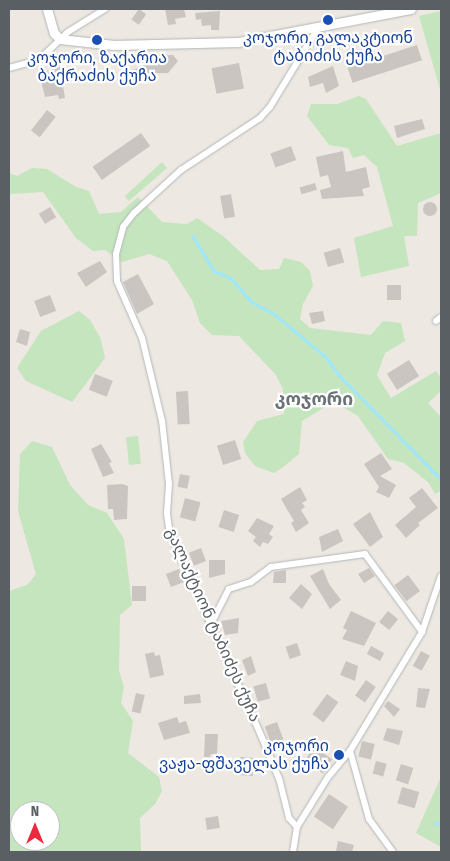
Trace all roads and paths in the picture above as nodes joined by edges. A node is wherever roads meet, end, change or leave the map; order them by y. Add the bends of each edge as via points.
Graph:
1 (47, 9) edge
2 (105, 9) edge
3 (411, 9) edge
4 (318, 28) junction
5 (60, 39) junction
6 (9, 68) edge
7 (441, 576) edge
8 (211, 624) junction
9 (422, 632) junction
10 (350, 751) junction
11 (297, 827) junction
12 (293, 852) edge
13 (393, 852) edge

1 - 5 main road via 54,33
2 - 5 street
3 - 4 main road
4 - 5 main road via 215,44 102,45
4 - 8 street, გალაქტიონ ტაბიძეს ქუჩა via 265,113 181,170 134,213 122,227 116,254 117,281 142,338 162,421 169,484 168,528
5 - 6 street via 39,60
7 - 9 street
8 - 9 street via 229,589 251,582 271,566 365,554
8 - 11 street, გალაქტიონ ტაბიძეს ქუჩა via 264,741 280,781 289,818
9 - 10 street
10 - 11 street via 328,777
10 - 13 street via 369,819
11 - 12 street

